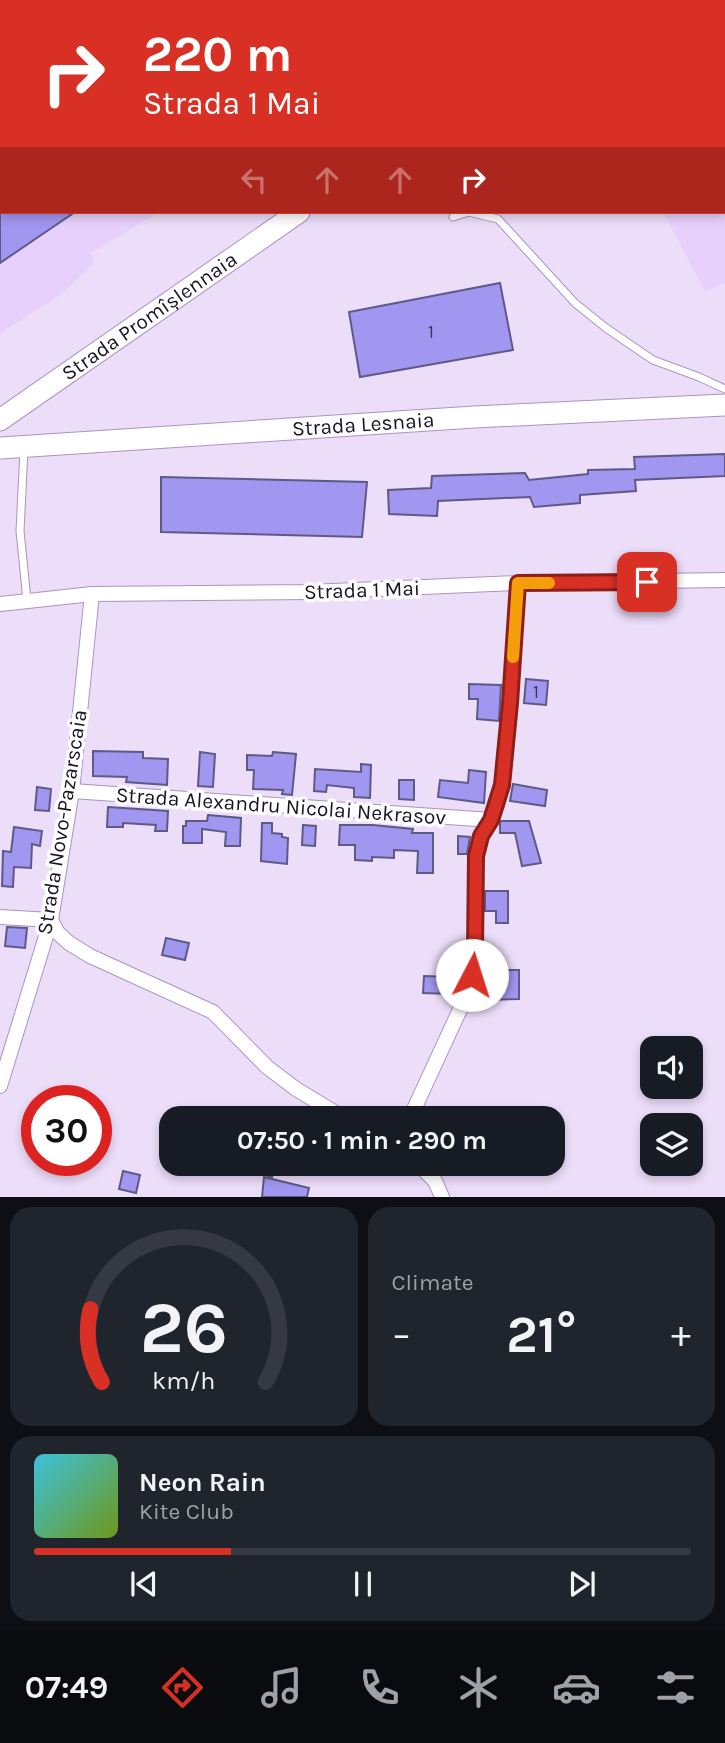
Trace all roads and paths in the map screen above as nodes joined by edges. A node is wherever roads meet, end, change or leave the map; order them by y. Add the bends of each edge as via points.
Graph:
1 (296, 214) edge
2 (463, 214) edge
3 (477, 214) edge
4 (453, 217) dead end
5 (725, 389) edge
6 (725, 405) edge
7 (0, 420) edge
8 (25, 445) junction
9 (0, 448) edge
10 (725, 580) edge
11 (518, 583) junction
12 (92, 594) junction
13 (27, 600) junction
14 (0, 604) edge
15 (72, 791) junction
16 (491, 820) junction
17 (0, 917) edge
18 (51, 920) junction
19 (0, 1086) edge
20 (324, 1106) edge
21 (416, 1106) edge
22 (430, 1176) edge
23 (442, 1197) edge

1 - 7 street, Strada Promîșlennaia
2 - 4 lane
3 - 5 lane via 498,219 575,303 607,328 653,360
6 - 8 street, Strada Lesnaia
8 - 9 street, Strada Lesnaia
8 - 13 lane via 20,531
10 - 11 street, Strada 1 Mai
11 - 12 street, Strada 1 Mai via 309,592
11 - 16 street via 502,785
12 - 13 street, Strada 1 Mai
12 - 15 street, Strada Novo-Pazarscaia
13 - 14 street, Strada 1 Mai
15 - 16 street, Strada Alexandru Nicolai Nekrasov
15 - 18 street, Strada Novo-Pazarscaia
16 - 21 street via 476,856 472,975
17 - 18 street
18 - 19 street, Strada Novo-Pazarscaia
18 - 20 street via 58,933 90,956 213,1012 267,1067
22 - 23 street

